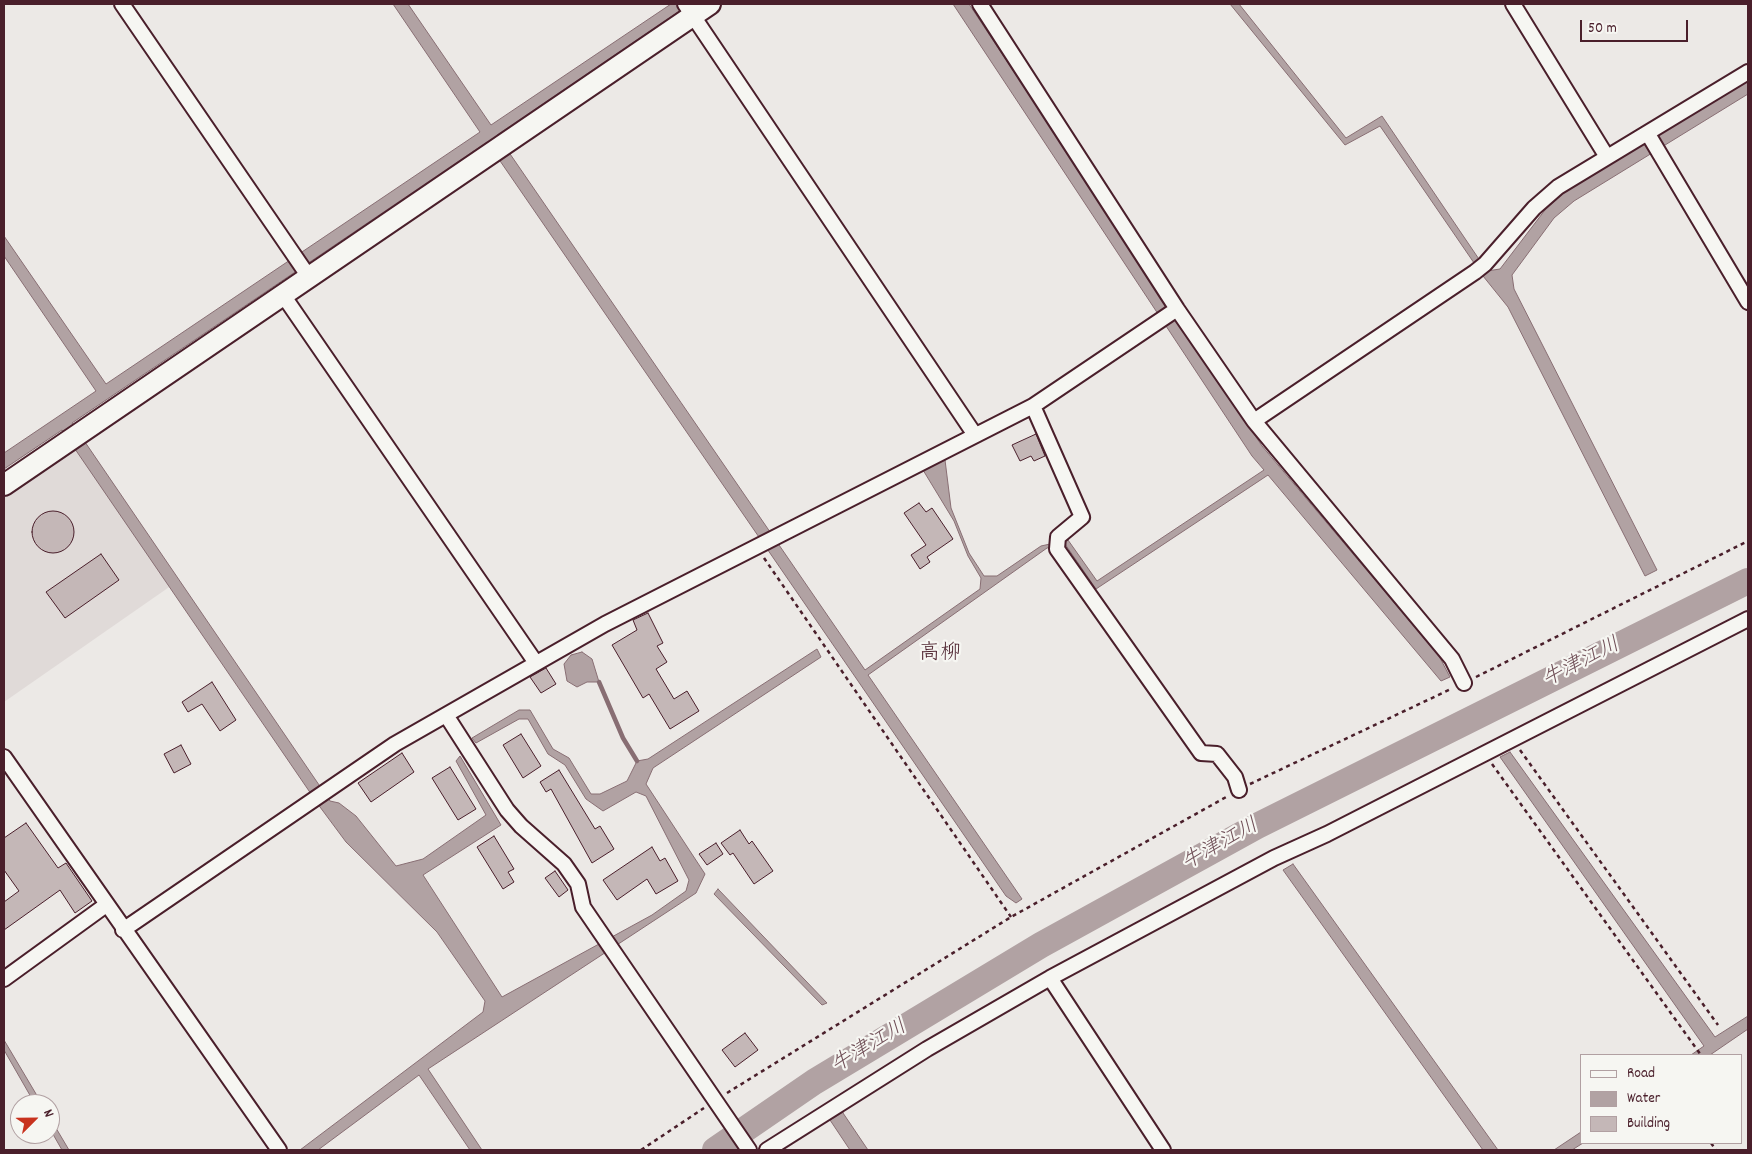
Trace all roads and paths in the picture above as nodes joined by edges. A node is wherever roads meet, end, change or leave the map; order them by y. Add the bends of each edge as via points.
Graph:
1 (122, 4) edge
2 (710, 4) edge
3 (980, 4) edge
4 (1514, 4) edge
5 (689, 10) edge
6 (1748, 72) edge
7 (1648, 134) junction
8 (1607, 157) junction
9 (308, 278) junction
10 (283, 295) junction
11 (1748, 302) edge
12 (1177, 309) junction
13 (1033, 406) junction
14 (1254, 421) junction
15 (975, 435) junction
16 (4, 485) edge
17 (1748, 541) edge
18 (758, 545) junction
19 (1748, 619) edge
20 (536, 663) junction
21 (1464, 683) junction
22 (446, 715) junction
23 (1512, 738) junction
24 (1484, 752) junction
25 (4, 757) edge
26 (1238, 790) junction
27 (106, 905) junction
28 (1011, 918) junction
29 (122, 930) junction
30 (1050, 978) junction
31 (4, 979) edge
32 (1718, 1025) dead end
33 (1700, 1054) edge
34 (716, 1099) junction
35 (279, 1150) edge
36 (640, 1150) edge
37 (749, 1150) edge
38 (766, 1150) edge
39 (1163, 1150) edge

1 - 9 street
2 - 5 street
3 - 12 street
4 - 8 street
5 - 9 street via 510,141
5 - 15 street
6 - 7 street
7 - 8 street
7 - 11 street
8 - 14 street via 1558,187 1534,208 1480,268
9 - 10 street
10 - 16 street
10 - 20 street
12 - 13 street
12 - 14 street
13 - 15 street
13 - 26 street via 1082,517 1058,537 1057,545 1201,753 1217,754 1235,777
14 - 21 street via 1452,659
15 - 18 street
17 - 21 path
18 - 20 street
18 - 28 path
19 - 23 street
20 - 22 street
21 - 26 path
22 - 29 street via 395,744
22 - 34 street via 507,810 564,864 578,884 583,907
23 - 24 street
23 - 32 path
24 - 30 street via 1274,858
24 - 33 path
25 - 27 street
26 - 28 path
27 - 29 street
27 - 31 street
28 - 34 path
29 - 35 street
30 - 38 street via 927,1049
30 - 39 street
34 - 36 path
34 - 37 street

